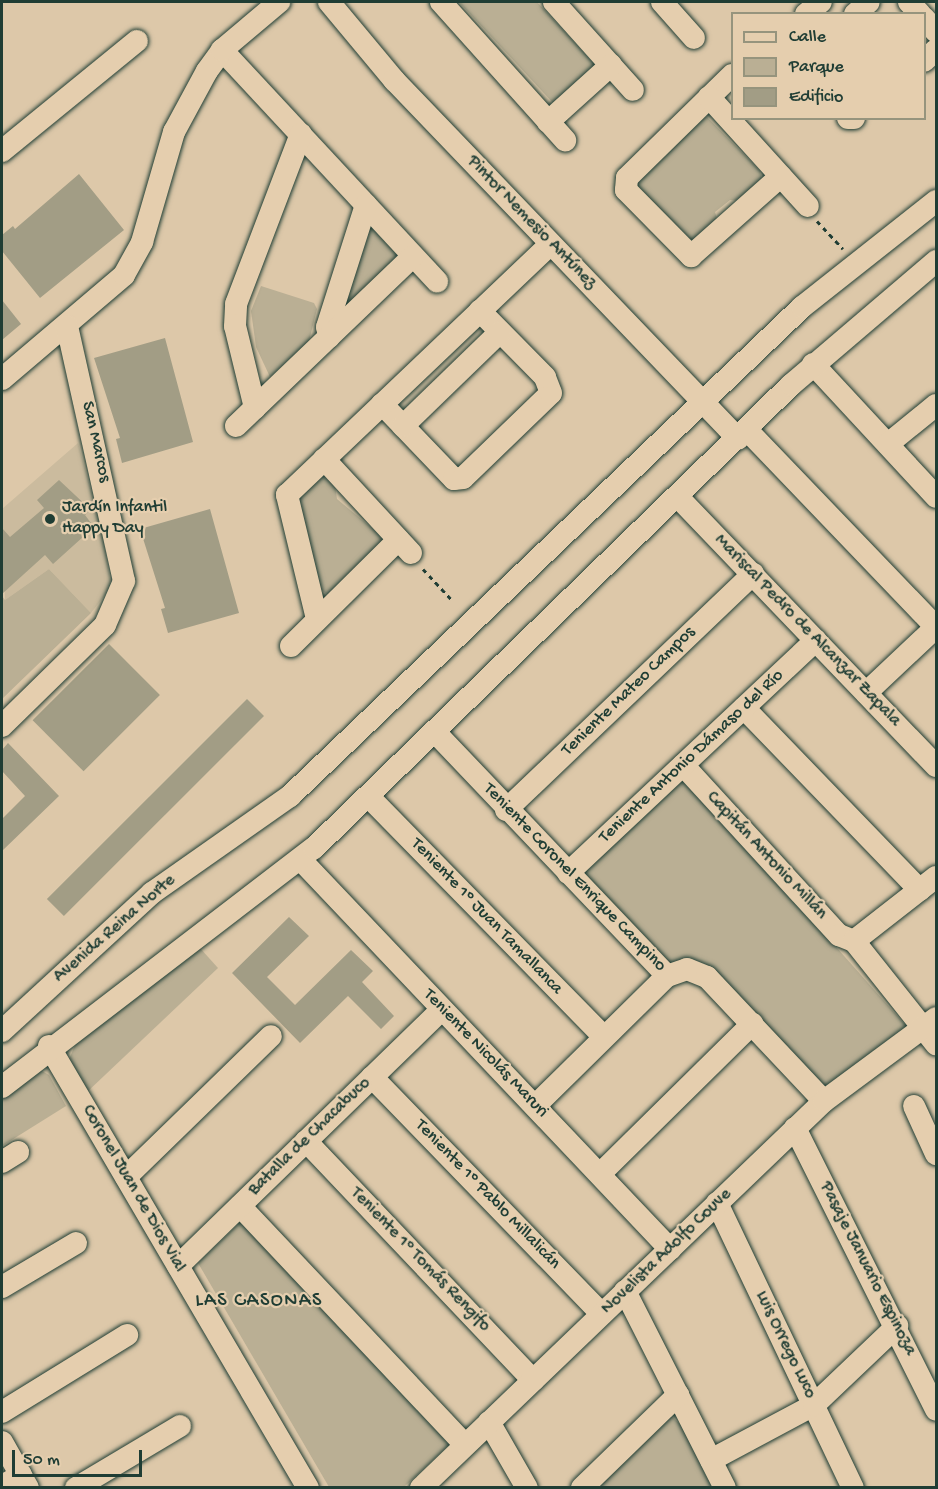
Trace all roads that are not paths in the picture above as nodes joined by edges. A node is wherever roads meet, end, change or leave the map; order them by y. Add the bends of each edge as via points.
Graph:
1 (279, 2) edge
2 (329, 2) edge
3 (554, 2) edge
4 (663, 2) edge
5 (821, 2) edge
6 (869, 2) edge
7 (444, 3) edge
8 (808, 12) edge
9 (857, 12) edge
10 (926, 20) edge
11 (936, 32) edge
12 (694, 38) dead end
13 (137, 41) dead end
14 (222, 50) junction
15 (611, 65) junction
16 (731, 76) edge
17 (633, 90) dead end
18 (709, 97) junction
19 (548, 122) junction
20 (301, 134) junction
21 (565, 141) dead end
22 (2, 151) edge
23 (781, 176) junction
24 (936, 201) edge
25 (366, 205) junction
26 (808, 206) dead end
27 (551, 244) junction
28 (413, 256) junction
29 (936, 261) edge
30 (437, 281) dead end
31 (480, 310) junction
32 (67, 326) junction
33 (500, 332) junction
34 (329, 337) junction
35 (813, 364) junction
36 (2, 378) edge
37 (703, 403) junction
38 (382, 404) junction
39 (936, 405) edge
40 (255, 408) junction
41 (236, 426) dead end
42 (403, 426) junction
43 (742, 435) junction
44 (888, 444) junction
45 (324, 459) junction
46 (678, 496) junction
47 (936, 497) edge
48 (753, 574) junction
49 (317, 619) junction
50 (936, 627) edge
51 (816, 640) junction
52 (291, 646) dead end
53 (866, 693) junction
54 (744, 708) junction
55 (2, 726) edge
56 (434, 731) junction
57 (934, 759) edge
58 (683, 765) junction
59 (368, 796) junction
60 (506, 810) junction
61 (300, 859) junction
62 (568, 873) junction
63 (928, 884) edge
64 (854, 941) junction
65 (667, 976) junction
66 (442, 1009) junction
67 (753, 1024) junction
68 (932, 1030) edge
69 (2, 1031) edge
70 (271, 1036) dead end
71 (604, 1037) junction
72 (49, 1046) junction
73 (372, 1077) junction
74 (2, 1087) edge
75 (824, 1101) junction
76 (535, 1106) junction
77 (914, 1106) dead end
78 (795, 1128) junction
79 (306, 1141) junction
80 (936, 1154) edge
81 (600, 1174) junction
82 (126, 1178) junction
83 (717, 1203) junction
84 (240, 1206) junction
85 (76, 1243) dead end
86 (670, 1249) junction
87 (178, 1266) junction
88 (2, 1287) edge
89 (625, 1291) junction
90 (602, 1314) junction
91 (897, 1326) junction
92 (127, 1335) dead end
93 (533, 1380) junction
94 (678, 1395) junction
95 (814, 1405) junction
96 (936, 1410) edge
97 (2, 1412) edge
98 (489, 1422) junction
99 (180, 1426) dead end
100 (2, 1442) edge
101 (465, 1445) junction
102 (711, 1460) junction
103 (17, 1483) edge
104 (76, 1488) edge
105 (308, 1488) edge
106 (421, 1488) edge
107 (527, 1488) edge
108 (582, 1488) edge
109 (725, 1488) edge
110 (853, 1488) edge

1 - 14 street
2 - 27 street, Pintor Nemesio Antúnez via 394,80
3 - 15 street
4 - 12 street
5 - 8 street
6 - 9 street
7 - 19 street
10 - 11 street
13 - 22 street
14 - 20 street
14 - 32 street via 174,132 134,259 111,289
15 - 17 street
15 - 19 street
16 - 18 street
18 - 23 street
18 - 23 street via 627,178 626,190 691,256
19 - 21 street
20 - 25 street
20 - 40 street via 236,304 235,326
23 - 26 street
24 - 37 street, Avenida Reina Norte via 828,285
25 - 28 street
25 - 34 street via 327,327
27 - 31 street
27 - 37 street, Pintor Nemesio Antúnez
28 - 30 street
28 - 34 street
29 - 35 street
31 - 33 street
31 - 38 street
32 - 36 street
32 - 55 street, San Marcos via 124,581 105,625
33 - 42 street
33 - 42 street via 544,377 551,393 463,478 454,479
34 - 40 street
35 - 43 street
35 - 44 street
37 - 43 street, Pintor Nemesio Antúnez
37 - 69 street, Avenida Reina Norte via 320,768 253,825 152,893
38 - 42 street
38 - 45 street
39 - 44 street
40 - 41 street
43 - 46 street
43 - 50 street, Pintor Nemesio Antúnez
44 - 47 street
45 - 49 street via 287,495 286,505
45 - 49 street via 405,547
46 - 48 street, Mariscal Pedro de Alcanzar Zapala
46 - 56 street
48 - 51 street, Mariscal Pedro de Alcanzar Zapala
48 - 60 street, Teniente Mateo Campos
49 - 52 street
50 - 53 street
51 - 53 street, Mariscal Pedro de Alcanzar Zapala
51 - 54 street, Teniente Antonio Dámaso del Río
53 - 57 street, Mariscal Pedro de Alcanzar Zapala
54 - 58 street, Teniente Antonio Dámaso del Río
54 - 63 street
56 - 59 street
56 - 60 street, Teniente Coronel Enrique Campino
58 - 62 street, Teniente Antonio Dámaso del Río
58 - 64 street, Capitán Antonio Millán via 839,935
59 - 61 street
59 - 71 street, Teniente 1º Juan Tamallanca
60 - 62 street, Teniente Coronel Enrique Campino
61 - 66 street, Teniente Nicolás Maruri
61 - 72 street
62 - 65 street, Teniente Coronel Enrique Campino
63 - 64 street
64 - 68 street, Capitán Antonio Millán
65 - 67 street, Teniente Coronel Enrique Campino via 680,970 702,973
65 - 71 street
66 - 73 street, Batalla de Chacabuco
66 - 76 street, Teniente Nicolás Maruri
67 - 75 street, Teniente Coronel Enrique Campino
67 - 81 street
68 - 75 street, Novelista Adolfo Couve
70 - 82 street
71 - 76 street
72 - 74 street
72 - 82 street, Coronel Juan de Dios Vial
73 - 79 street, Batalla de Chacabuco
73 - 90 street, Teniente 1º Pablo Millalicán
75 - 78 street, Novelista Adolfo Couve
76 - 81 street, Teniente Nicolás Maruri
77 - 80 street
78 - 83 street, Novelista Adolfo Couve
78 - 91 street, Pasaje Januario Espinoza
79 - 84 street, Batalla de Chacabuco
79 - 93 street, Teniente 1º Tomás Rengifo
81 - 86 street, Teniente Nicolás Maruri
82 - 87 street, Coronel Juan de Dios Vial
83 - 86 street, Novelista Adolfo Couve
83 - 95 street, Luis Orrego Luco
84 - 87 street, Batalla de Chacabuco
84 - 101 street
85 - 88 street
86 - 89 street, Novelista Adolfo Couve
87 - 105 street, Coronel Juan de Dios Vial
89 - 90 street, Novelista Adolfo Couve
89 - 94 street
90 - 93 street, Novelista Adolfo Couve
91 - 95 street
91 - 96 street, Pasaje Januario Espinoza
92 - 97 street
93 - 98 street, Novelista Adolfo Couve
94 - 102 street
94 - 108 street
95 - 102 street
95 - 110 street, Luis Orrego Luco
98 - 101 street, Novelista Adolfo Couve
98 - 107 street
99 - 104 street
100 - 103 street
101 - 106 street, Novelista Adolfo Couve
102 - 109 street

